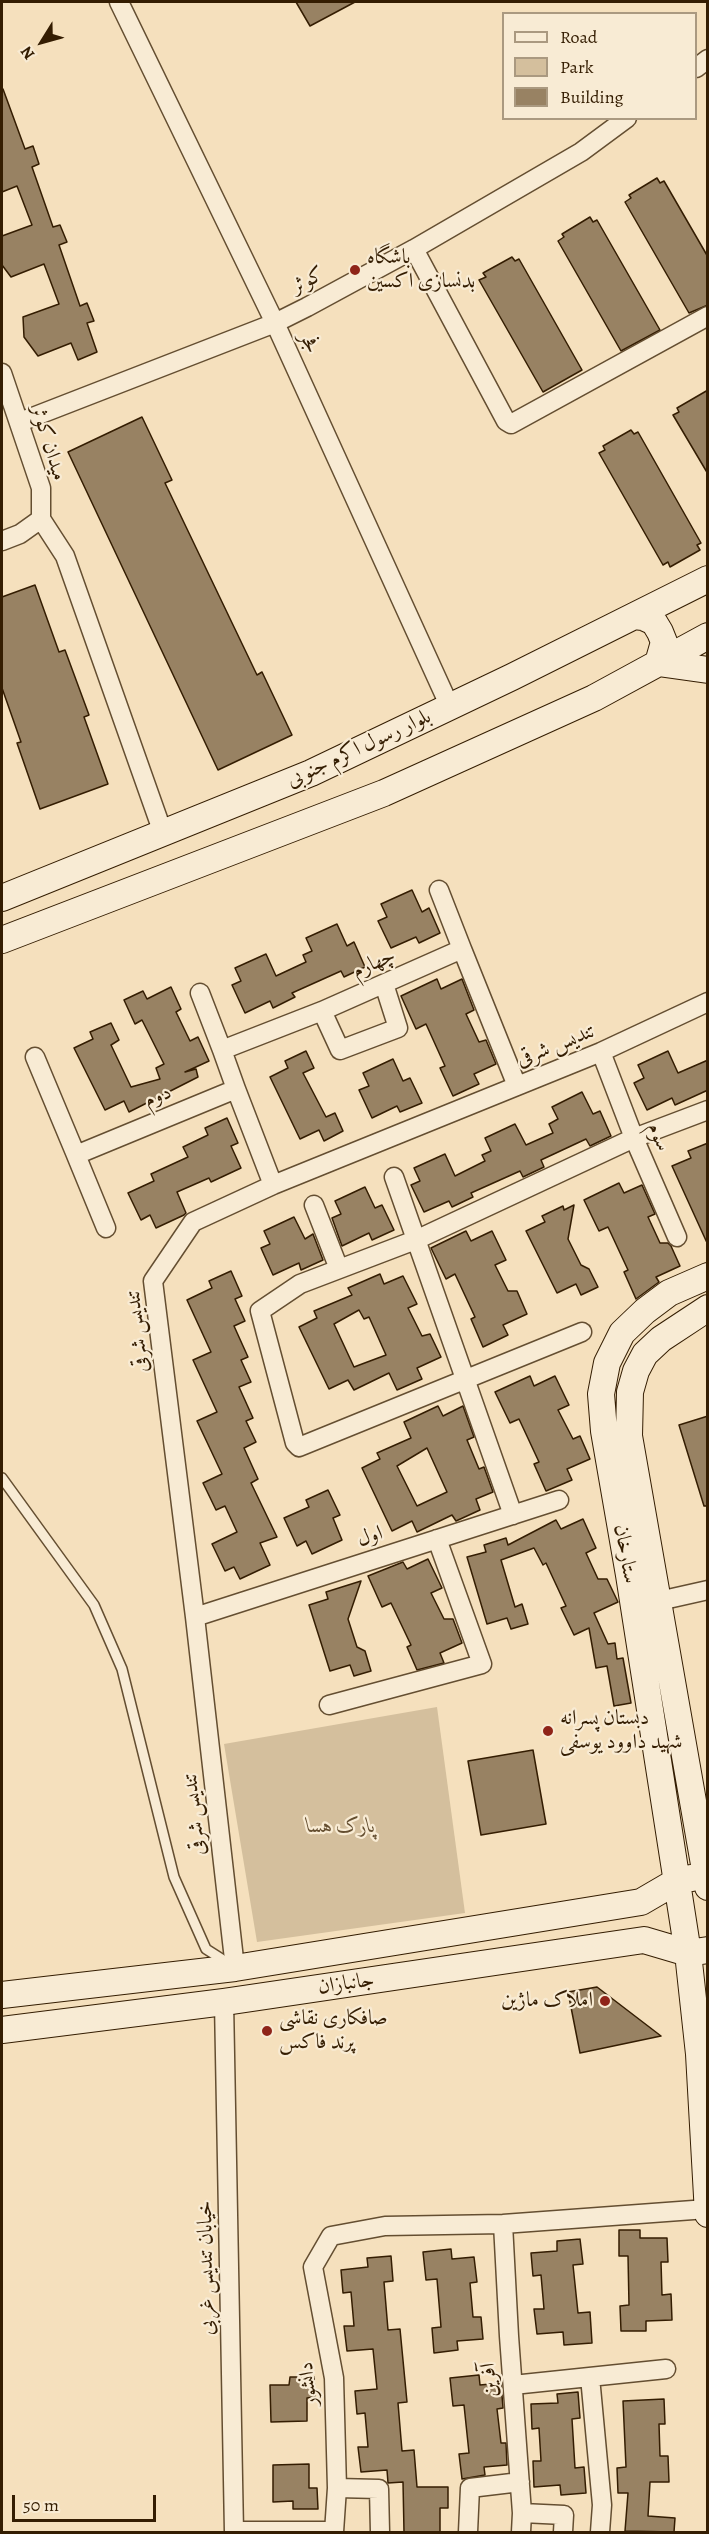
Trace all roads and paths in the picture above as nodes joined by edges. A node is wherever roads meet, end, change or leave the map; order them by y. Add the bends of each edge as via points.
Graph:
1 (119, 2) edge
2 (624, 120) edge
3 (414, 249) junction
4 (708, 316) edge
5 (275, 323) junction
6 (2, 373) edge
7 (20, 422) junction
8 (40, 519) junction
9 (2, 542) edge
10 (708, 579) edge
11 (634, 616) junction
12 (708, 636) edge
13 (658, 663) junction
14 (708, 670) edge
15 (450, 707) junction
16 (163, 834) junction
17 (439, 890) dead end
18 (2, 898) edge
19 (2, 940) edge
20 (462, 949) junction
21 (384, 984) junction
22 (200, 993) dead end
23 (708, 1002) edge
24 (322, 1011) junction
25 (222, 1050) junction
26 (601, 1052) junction
27 (35, 1056) dead end
28 (517, 1086) junction
29 (236, 1089) junction
30 (708, 1110) edge
31 (634, 1138) junction
32 (76, 1155) junction
33 (394, 1177) dead end
34 (273, 1185) junction
35 (314, 1205) dead end
36 (106, 1228) dead end
37 (677, 1237) dead end
38 (418, 1239) junction
39 (339, 1269) junction
40 (708, 1276) edge
41 (708, 1308) edge
42 (582, 1332) dead end
43 (466, 1377) junction
44 (2, 1478) edge
45 (558, 1500) dead end
46 (513, 1515) junction
47 (437, 1539) junction
48 (708, 1590) edge
49 (659, 1601) junction
50 (195, 1617) junction
51 (329, 1704) dead end
52 (677, 1881) junction
53 (707, 1881) edge
54 (698, 1951) edge
55 (235, 1968) junction
56 (2, 1995) edge
57 (224, 2002) junction
58 (2, 2030) edge
59 (707, 2209) edge
60 (708, 2214) edge
61 (503, 2224) junction
62 (666, 2369) dead end
63 (590, 2377) junction
64 (513, 2385) junction
65 (520, 2482) junction
66 (337, 2488) junction
67 (522, 2513) junction
68 (234, 2532) edge
69 (334, 2532) edge
70 (380, 2532) edge
71 (468, 2532) edge
72 (521, 2532) edge
73 (563, 2532) edge
74 (600, 2532) edge

1 - 5 street, فجر
2 - 3 street, کوثر via 581,153
3 - 4 street via 511,424
3 - 5 street, کوثر
5 - 7 street, کوثر
5 - 15 street, فجر
6 - 7 street, میدان کوثر
7 - 8 street, میدان کوثر via 41,488
8 - 9 street
8 - 16 street via 65,556
10 - 11 main road, بلوار رسول اکرم جنوبی
11 - 13 main road via 654,622 660,632 664,642
11 - 15 main road, بلوار رسول اکرم جنوبی
12 - 13 main road
13 - 14 main road
13 - 19 main road via 594,698 384,793
15 - 16 main road, بلوار رسول اکرم جنوبی via 311,773
16 - 18 main road, بلوار رسول اکرم جنوبی
17 - 20 street
20 - 21 street, چهارم
20 - 28 street
21 - 24 street, چهارم
21 - 24 street via 398,1028 340,1050
22 - 25 street
23 - 26 street, تندیس شرقی
24 - 25 street, چهارم
25 - 29 street
26 - 28 street, تندیس شرقی
26 - 31 street, سوم
27 - 32 street
28 - 34 street, تندیس شرقی
29 - 32 street, دوم
29 - 34 street
30 - 31 street
31 - 37 street, سوم
31 - 38 street
32 - 36 street
33 - 38 street
34 - 50 street, تندیس شرقی via 193,1221 153,1281
35 - 39 street
38 - 39 street
38 - 43 street
39 - 43 street via 300,1284 260,1311 299,1447
40 - 52 main road, ستارخان via 669,1293 622,1333 607,1363 601,1394
41 - 49 main road, ستارخان via 645,1354 630,1392 629,1436
42 - 43 street
43 - 46 street
44 - 55 lane via 94,1605 122,1669 174,1877 206,1949
45 - 46 street, اول
46 - 47 street, اول
47 - 50 street, اول
47 - 51 street via 482,1664
48 - 49 street
49 - 53 main road, ستارخان
50 - 55 street, تندیس شرقی
52 - 53 main road, جانبازان
52 - 54 main road, ستارخان
52 - 55 main road, جانبازان via 641,1902
54 - 57 main road, جانبازان via 644,1940
54 - 59 main road, ستارخان
55 - 56 main road, جانبازان
57 - 58 main road, جانبازان
57 - 68 street, خیابان تندیس غربی
59 - 60 main road, ستارخان
59 - 61 street
61 - 64 street, آفرین
61 - 66 street, دانشور via 385,2226 331,2236 313,2267 334,2378
62 - 63 street
63 - 64 street
63 - 74 street via 602,2505
64 - 65 street, آفرین
65 - 67 street, آفرین
65 - 71 street via 470,2488
66 - 69 street, دانشور
66 - 70 street via 379,2489
67 - 72 street, آفرین
67 - 73 street via 564,2515
68 - 69 street

